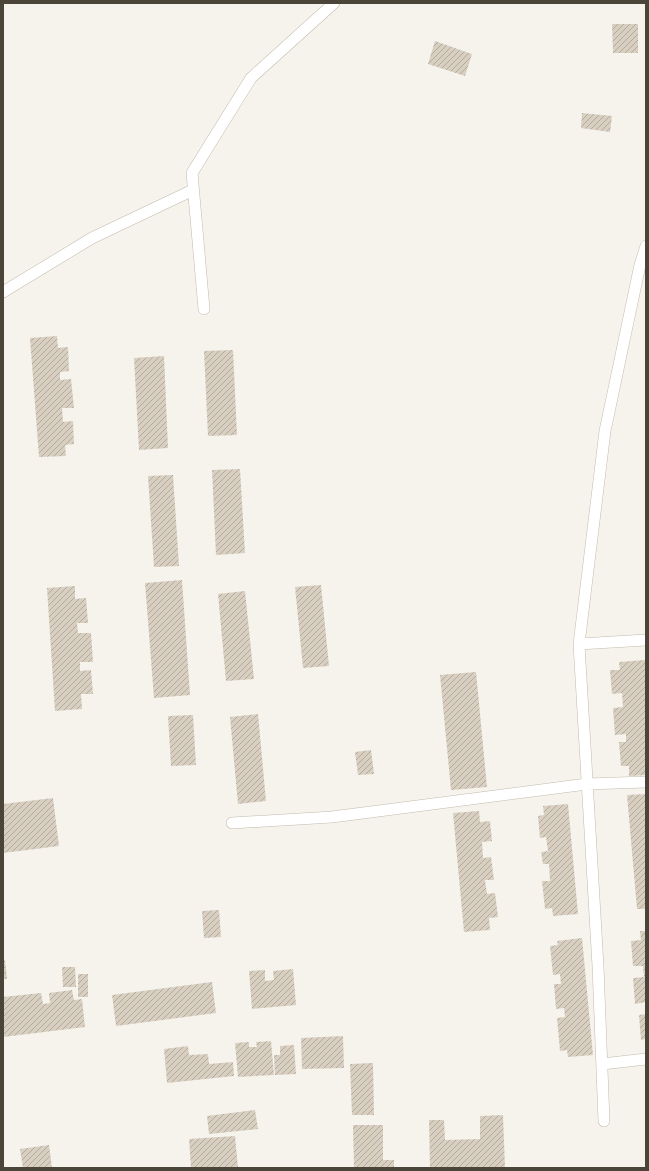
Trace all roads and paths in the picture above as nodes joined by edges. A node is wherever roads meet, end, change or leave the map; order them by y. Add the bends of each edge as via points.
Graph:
1 (334, 3) edge
2 (193, 190) junction
3 (646, 246) edge
4 (3, 292) edge
5 (204, 309) dead end
6 (646, 640) edge
7 (579, 644) junction
8 (646, 782) edge
9 (587, 784) junction
10 (232, 823) dead end
11 (646, 1059) edge
12 (602, 1064) junction
13 (604, 1121) dead end

1 - 2 lane via 251,78 192,173
2 - 4 lane via 92,238
2 - 5 lane
3 - 7 lane via 605,431
6 - 7 lane
7 - 9 lane
8 - 9 lane
9 - 10 lane via 332,817
9 - 12 lane
11 - 12 lane
12 - 13 lane

